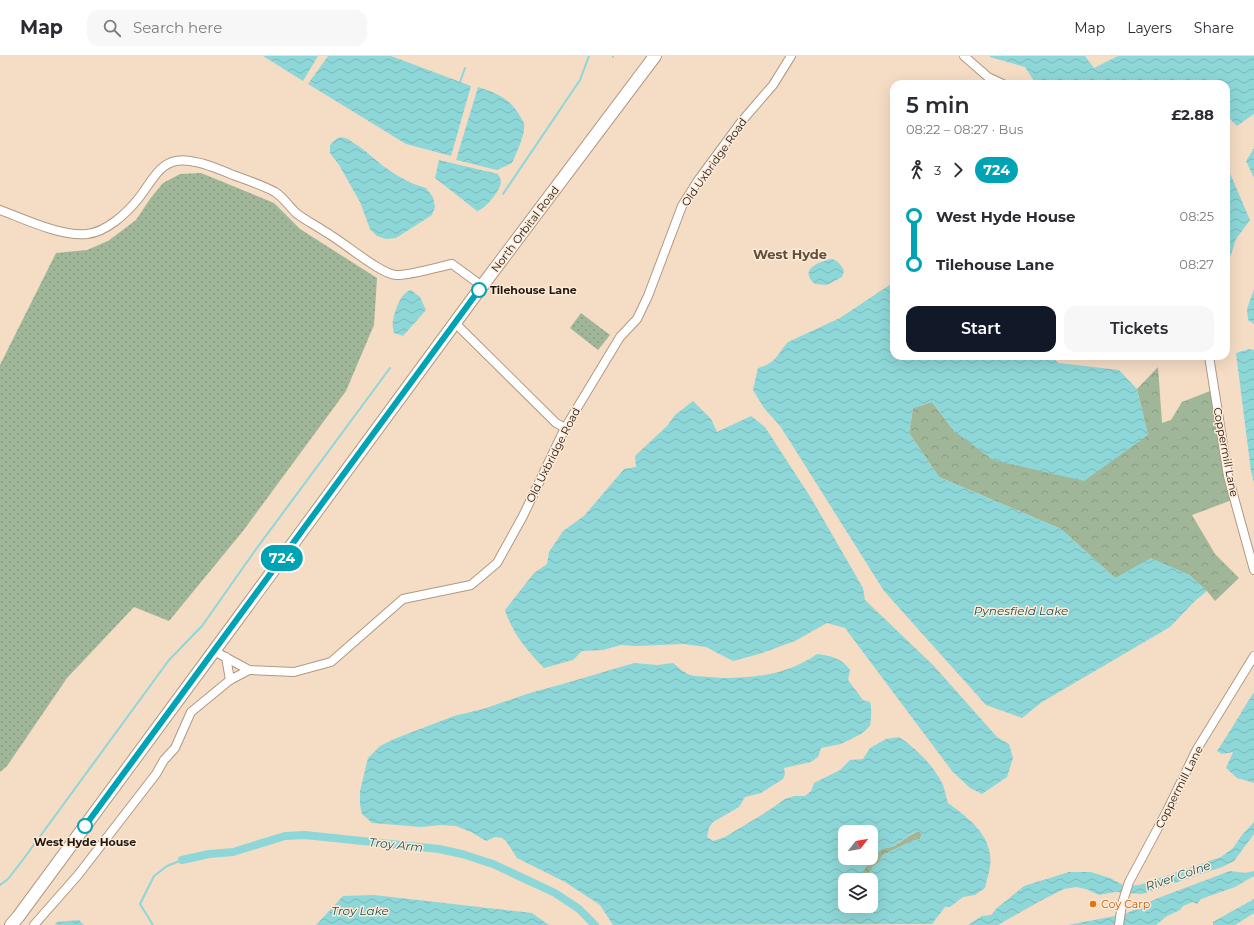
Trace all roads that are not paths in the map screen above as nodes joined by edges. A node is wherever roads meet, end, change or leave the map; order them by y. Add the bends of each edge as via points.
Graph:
1 (655, 56) edge
2 (791, 56) edge
3 (964, 56) edge
4 (993, 80) edge
5 (0, 210) edge
6 (482, 286) junction
7 (455, 323) junction
8 (1210, 360) edge
9 (565, 428) junction
10 (1254, 570) edge
11 (214, 651) junction
12 (1254, 656) edge
13 (226, 657) junction
14 (249, 670) junction
15 (230, 680) junction
16 (11, 925) edge
17 (34, 925) edge
18 (1119, 925) edge

1 - 6 main road, North Orbital Road
2 - 9 street, Old Uxbridge Road via 773,85 741,122 691,191 682,206 637,319 620,337
3 - 4 street via 980,72
5 - 6 street via 52,229 86,234 102,229 120,217 138,198 156,172 171,162 189,160 275,192 307,221 391,274 410,273 452,264
6 - 7 main road, North Orbital Road
7 - 9 street via 556,423
7 - 11 main road, North Orbital Road
8 - 10 street, Coppermill Lane via 1228,476
9 - 14 street, Old Uxbridge Road via 497,563 471,585 403,599 331,662 294,672
11 - 13 street, Old Uxbridge Road
11 - 16 main road, North Orbital Road
12 - 18 street, Coppermill Lane via 1197,749 1128,884
13 - 14 street, Old Uxbridge Road
13 - 15 street
14 - 15 street
15 - 17 street via 191,712 175,748 78,875

